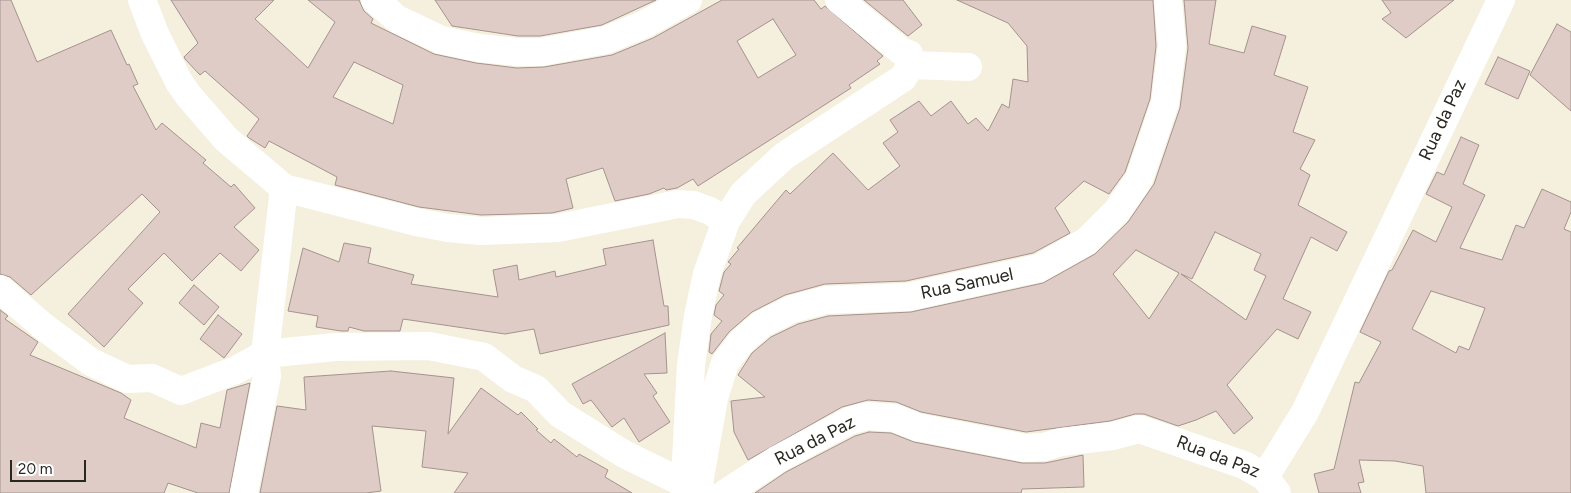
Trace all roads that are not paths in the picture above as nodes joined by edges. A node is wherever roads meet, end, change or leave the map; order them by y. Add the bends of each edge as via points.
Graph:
1 (142, 0) edge
2 (375, 0) edge
3 (688, 0) edge
4 (839, 0) edge
5 (1168, 0) edge
6 (1501, 0) edge
7 (911, 65) junction
8 (968, 67) dead end
9 (284, 188) junction
10 (726, 221) junction
11 (0, 289) edge
12 (265, 354) junction
13 (1271, 485) edge
14 (696, 489) edge
15 (244, 493) edge
16 (726, 493) edge

1 - 9 street via 178,82 226,138
2 - 3 street via 397,19 442,40 517,52 541,52 606,40 646,24
4 - 7 street via 901,51 909,54
5 - 14 street, Rua Samuel via 1172,46 1165,103 1139,179 1117,211 1087,241 1039,268 908,297 826,300 792,310 762,324 741,342 725,363 714,398
6 - 13 street, Rua da Paz
7 - 8 street
7 - 10 street via 903,78 762,174 742,194
9 - 10 street via 416,222 481,231 558,228 678,204 694,205
9 - 12 street
10 - 14 street via 707,274 691,365
11 - 12 street via 91,362 128,379 152,378 181,391 236,370
12 - 14 street via 335,347 429,346 484,357 513,379 536,389 560,414 624,454
12 - 15 street via 267,376
13 - 16 street, Rua da Paz via 1244,465 1139,429 1026,448 917,427 895,418 867,416 849,421 778,459

